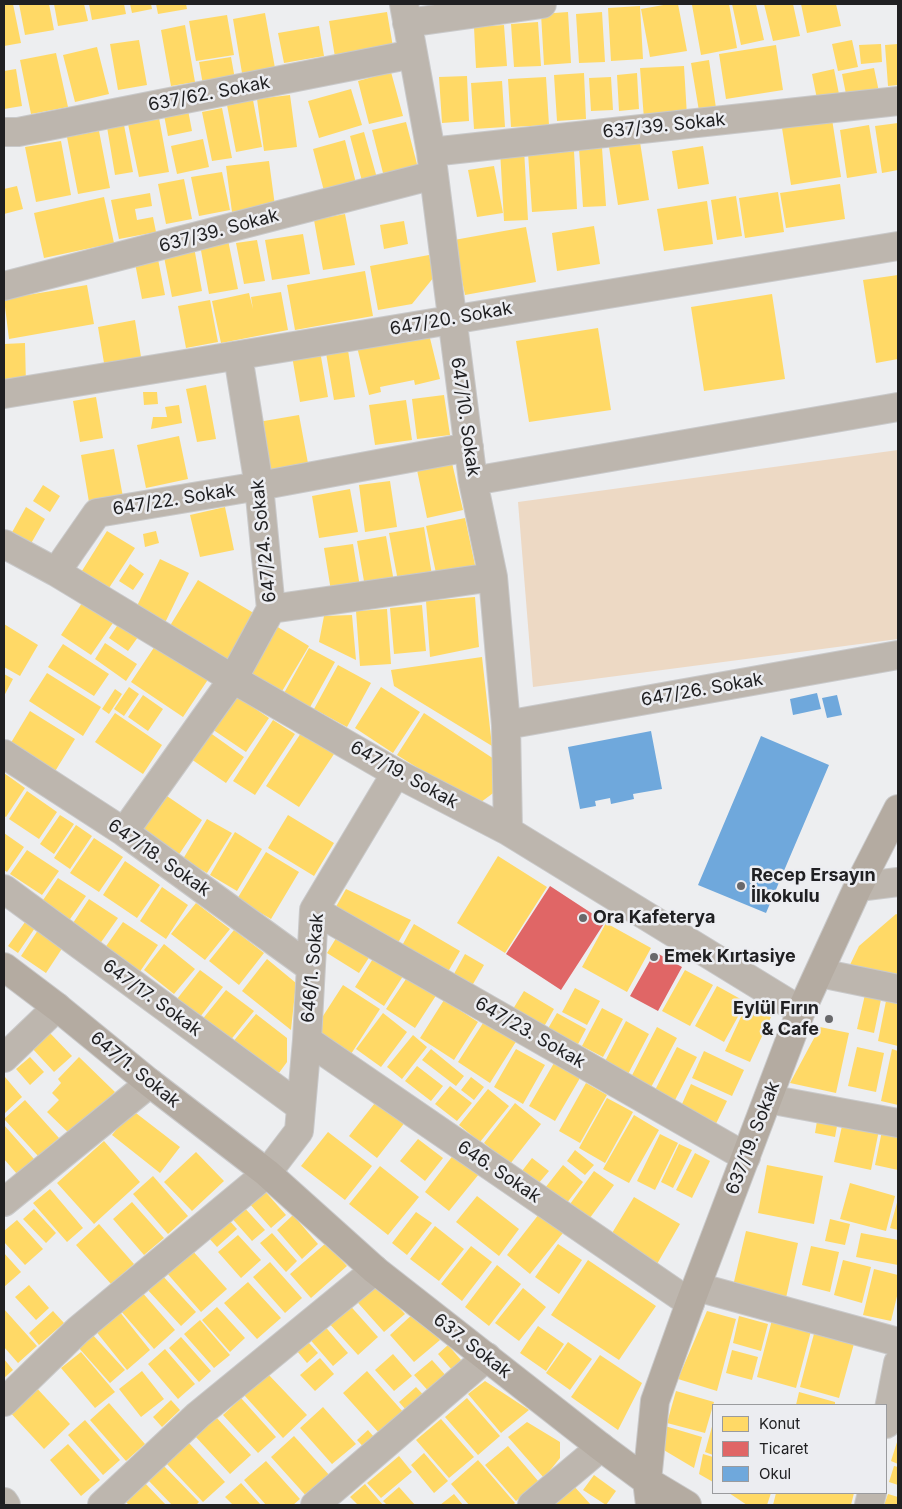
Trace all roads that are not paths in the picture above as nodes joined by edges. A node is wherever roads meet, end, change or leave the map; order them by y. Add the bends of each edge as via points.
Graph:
1 (542, 4) edge
2 (406, 14) edge
3 (413, 54) junction
4 (898, 100) edge
5 (4, 132) edge
6 (432, 164) junction
7 (898, 246) edge
8 (4, 286) edge
9 (452, 319) junction
10 (238, 356) junction
11 (4, 394) edge
12 (898, 407) edge
13 (469, 447) junction
14 (473, 480) junction
15 (259, 486) junction
16 (4, 544) edge
17 (56, 572) junction
18 (493, 577) junction
19 (272, 609) junction
20 (898, 655) edge
21 (233, 679) junction
22 (506, 726) junction
23 (4, 754) edge
24 (396, 773) junction
25 (898, 808) edge
26 (508, 831) junction
27 (124, 832) junction
28 (898, 882) edge
29 (858, 887) junction
30 (4, 889) edge
31 (314, 910) junction
32 (4, 967) edge
33 (310, 967) junction
34 (820, 973) junction
35 (898, 989) edge
36 (57, 1007) junction
37 (801, 1012) junction
38 (307, 1040) junction
39 (4, 1058) edge
40 (150, 1083) junction
41 (768, 1099) junction
42 (301, 1107) junction
43 (898, 1123) edge
44 (746, 1157) junction
45 (267, 1173) junction
46 (4, 1202) edge
47 (375, 1270) junction
48 (694, 1295) junction
49 (898, 1342) edge
50 (487, 1357) junction
51 (898, 1363) edge
52 (4, 1402) edge
53 (887, 1419) edge
54 (601, 1447) junction
55 (648, 1493) edge
56 (102, 1505) edge
57 (315, 1505) edge
58 (532, 1505) edge
59 (687, 1505) edge

1 - 2 street
2 - 3 street, 647/10. Sokak
3 - 5 street, 637/62. Sokak via 18,132
3 - 6 street, 647/10. Sokak
4 - 6 street, 637/39. Sokak
6 - 8 street, 637/39. Sokak
6 - 9 street, 647/10. Sokak
7 - 9 street, 647/20. Sokak
9 - 10 street, 647/20. Sokak
9 - 13 street, 647/10. Sokak
10 - 11 street, 647/20. Sokak
10 - 15 street, 647/24. Sokak
12 - 14 street
13 - 14 street, 647/10. Sokak
13 - 15 street, 647/22. Sokak
14 - 18 street, 647/10. Sokak
15 - 17 street, 647/22. Sokak via 96,513
15 - 19 street, 647/24. Sokak
16 - 17 street, 647/19. Sokak
17 - 21 street, 647/19. Sokak
18 - 19 street
18 - 22 street, 647/10. Sokak
19 - 21 street, 647/24. Sokak
20 - 22 street, 647/26. Sokak
21 - 24 street, 647/19. Sokak
21 - 27 street, 647/24. Sokak
22 - 26 street, 647/10. Sokak
23 - 27 street, 647/18. Sokak
24 - 26 street, 647/19. Sokak
24 - 31 street, 646/1. Sokak
25 - 29 street, 637/19. Sokak
26 - 37 street, 647/19. Sokak
27 - 33 street, 647/18. Sokak
28 - 29 street
29 - 34 street, 637/19. Sokak
30 - 42 street, 647/17. Sokak
31 - 33 street, 646/1. Sokak
31 - 44 street, 647/23. Sokak
32 - 36 street, 647/1. Sokak
33 - 38 street, 646/1. Sokak
34 - 35 street
34 - 37 street, 637/19. Sokak
36 - 39 street
36 - 40 street, 647/1. Sokak
37 - 41 street, 637/19. Sokak
38 - 42 street, 646/1. Sokak
38 - 48 street, 646. Sokak
40 - 45 street, 647/1. Sokak
40 - 46 street
41 - 43 street
41 - 44 street, 637/19. Sokak
42 - 45 street, 646/1. Sokak via 299,1131
44 - 48 street, 637/19. Sokak
45 - 47 street, 637. Sokak
45 - 52 street, 646/1. Sokak via 78,1330
47 - 50 street, 637. Sokak
47 - 56 street via 198,1415
48 - 49 street, 646. Sokak
48 - 55 street, 637/19. Sokak via 655,1401
50 - 54 street, 637. Sokak
50 - 57 street
51 - 53 street
54 - 55 street, 637. Sokak
54 - 58 street
55 - 59 street, 637. Sokak

